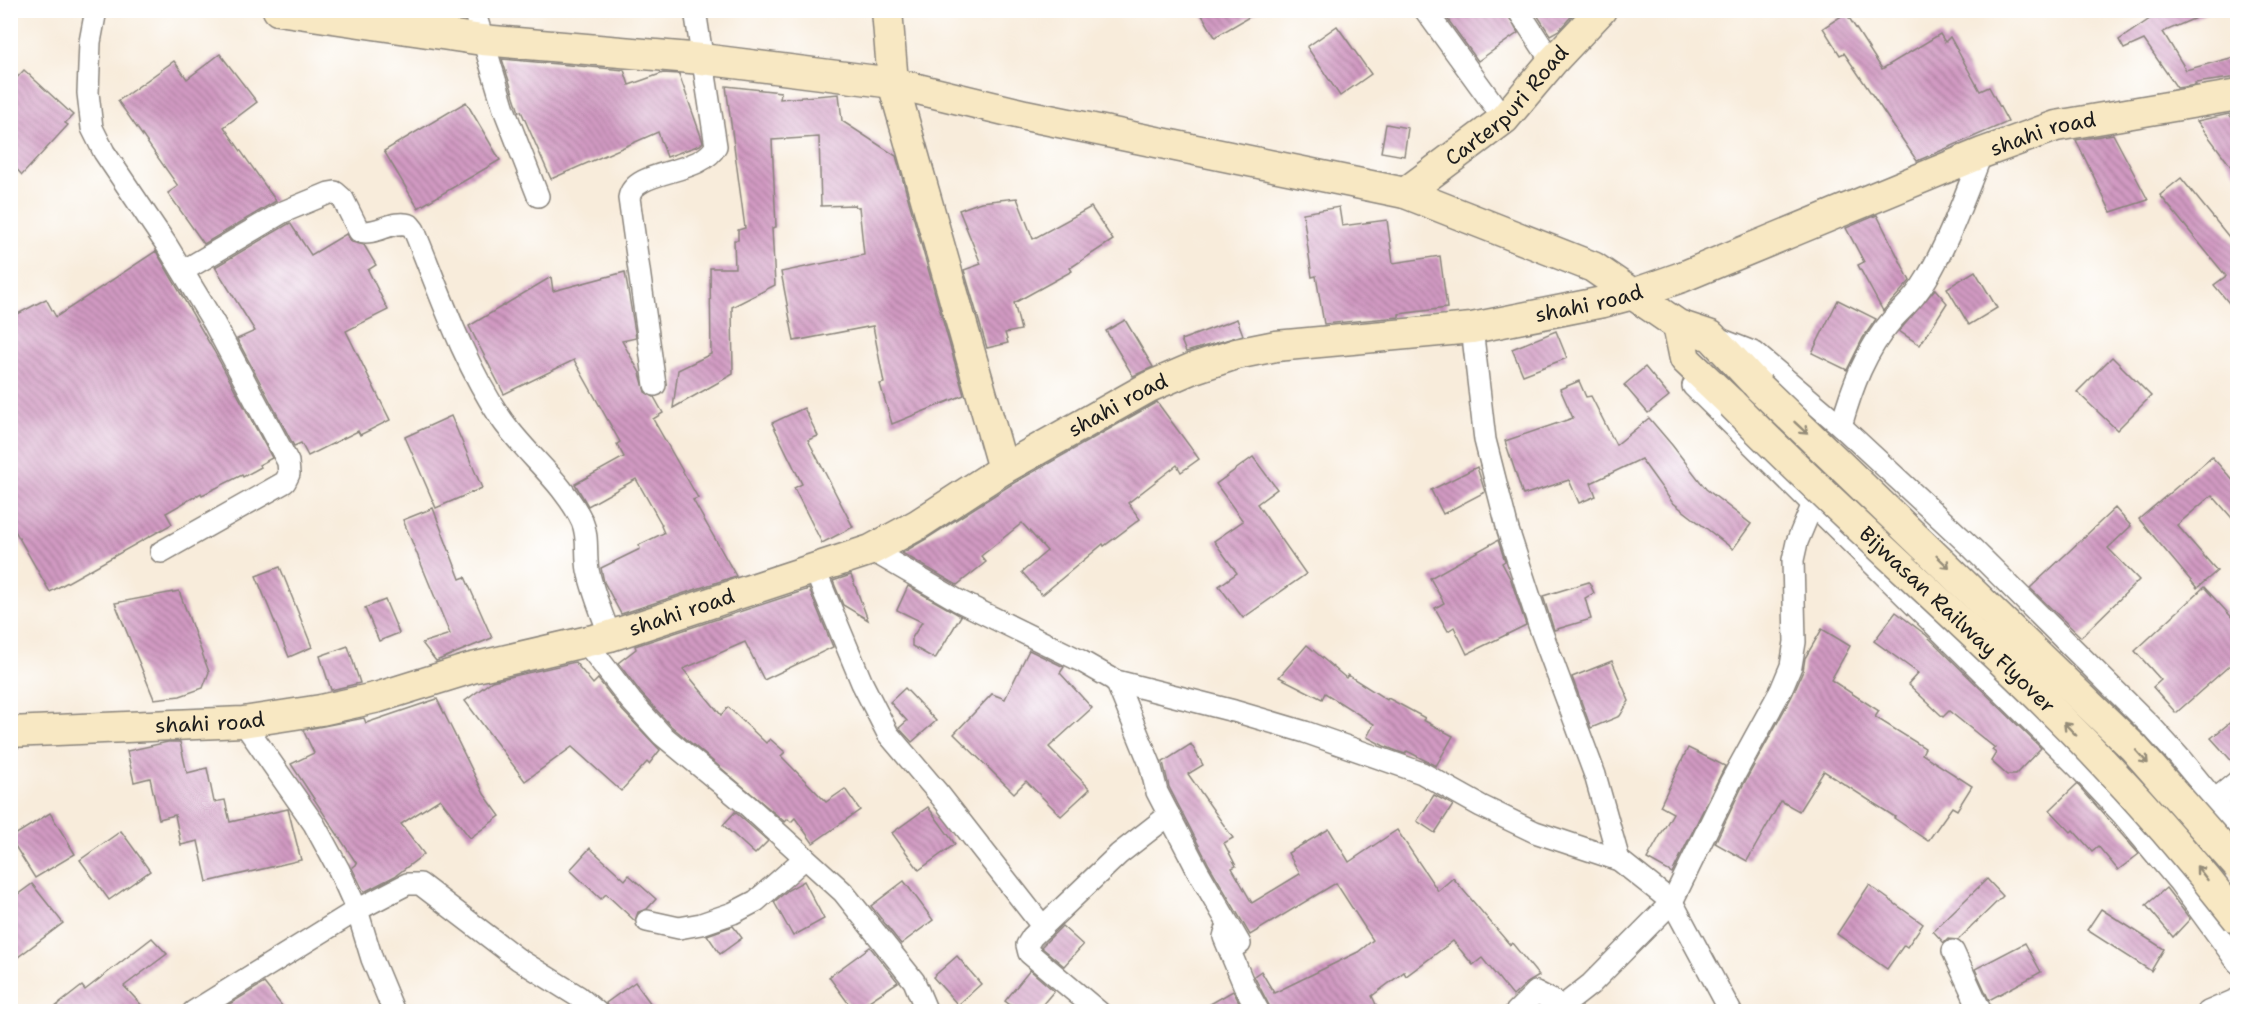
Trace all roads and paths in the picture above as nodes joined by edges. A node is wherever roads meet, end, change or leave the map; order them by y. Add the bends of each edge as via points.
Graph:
1 (96, 10) edge
2 (278, 10) edge
3 (474, 10) edge
4 (694, 10) edge
5 (887, 10) edge
6 (1425, 10) edge
7 (1518, 10) edge
8 (1601, 10) edge
9 (482, 40) junction
10 (702, 59) junction
11 (1551, 62) junction
12 (893, 83) junction
13 (2238, 95) edge
14 (1504, 119) junction
15 (1982, 153) junction
16 (1405, 193) junction
17 (538, 196) dead end
18 (183, 271) junction
19 (1633, 294) junction
20 (1678, 326) junction
21 (1472, 328) junction
22 (1711, 336) junction
23 (1685, 359) junction
24 (655, 385) dead end
25 (1841, 426) junction
26 (1002, 469) junction
27 (1812, 506) junction
28 (872, 550) junction
29 (160, 552) dead end
30 (814, 568) junction
31 (597, 638) junction
32 (1116, 681) junction
33 (243, 722) junction
34 (12, 728) edge
35 (2238, 781) edge
36 (2215, 800) junction
37 (1169, 815) junction
38 (2238, 830) edge
39 (2153, 850) junction
40 (805, 858) junction
41 (1619, 860) junction
42 (2238, 866) edge
43 (1672, 902) junction
44 (357, 910) junction
45 (2238, 919) edge
46 (647, 921) dead end
47 (1228, 925) junction
48 (1043, 927) junction
49 (1240, 944) dead end
50 (1953, 951) dead end
51 (2238, 963) edge
52 (2238, 999) edge
53 (193, 1011) edge
54 (394, 1011) edge
55 (597, 1011) edge
56 (927, 1011) edge
57 (1099, 1011) edge
58 (1259, 1011) edge
59 (1516, 1011) edge
60 (1731, 1011) edge
61 (1981, 1011) edge
62 (2208, 1011) edge

1 - 18 street via 88,93 92,128
2 - 9 main road, Bijwasan Railway Flyover
3 - 9 street
4 - 10 street
5 - 12 main road
6 - 14 street
7 - 11 street
8 - 11 main road, Carterpuri Road
9 - 10 main road, Bijwasan Railway Flyover
9 - 17 street
10 - 12 main road, Bijwasan Railway Flyover
10 - 24 street via 716,137 712,154 703,161 639,183 629,198
11 - 14 main road, Carterpuri Road
12 - 16 main road, Bijwasan Railway Flyover via 1025,115
12 - 26 main road
13 - 15 main road, shahi road via 2056,126
14 - 16 main road, Carterpuri Road
15 - 19 main road, shahi road
15 - 25 street via 1928,276 1914,299 1892,320 1868,353
16 - 19 main road, Bijwasan Railway Flyover via 1593,267
18 - 29 street via 288,462 289,474 285,482
18 - 31 street via 283,212 329,193 335,192 343,199 359,231 365,233 398,223 410,225 484,392 502,420 569,499 582,522
19 - 20 main road, Bijwasan Railway Flyover
19 - 21 main road, shahi road
20 - 22 main road, Bijwasan Railway Flyover
20 - 23 main road
21 - 26 main road, shahi road via 1276,346 1236,354 1149,387
21 - 41 street via 1485,440 1508,530 1595,775
22 - 25 street via 1755,353
22 -> 42 main road, Bijwasan Railway Flyover, bridge via 1759,387 2134,748
23 - 27 street via 1690,383
45 -> 23 main road, Bijwasan Railway Flyover, bridge via 2189,857 2066,724
25 - 36 street via 2111,684
26 - 28 main road, shahi road
27 - 39 street via 2079,768
27 - 43 street via 1793,560 1795,642 1791,666
28 - 30 main road, shahi road
28 - 32 street via 957,600
30 - 31 main road, shahi road
30 - 48 street via 888,734
31 - 33 main road, shahi road via 472,668 379,697
31 - 40 street via 631,701 662,735
32 - 37 street
32 - 41 street via 1305,732 1422,773 1535,832
33 - 34 main road, shahi road via 136,728
33 - 44 street via 314,824
35 - 36 street
36 - 38 street
36 - 39 street
37 - 47 street
37 - 48 street via 1119,854
39 - 51 street
40 - 46 street via 756,901 733,914 679,928
40 - 56 street via 850,900 914,981
41 - 43 street
43 - 59 street via 1592,984 1563,1006 1536,992
43 - 60 street
44 - 53 street
44 - 54 street
44 - 55 street via 407,884 420,884 518,959
47 - 49 street
47 - 58 street via 1224,937
48 - 57 street via 1027,945 1029,953
50 - 61 street
52 - 62 street

